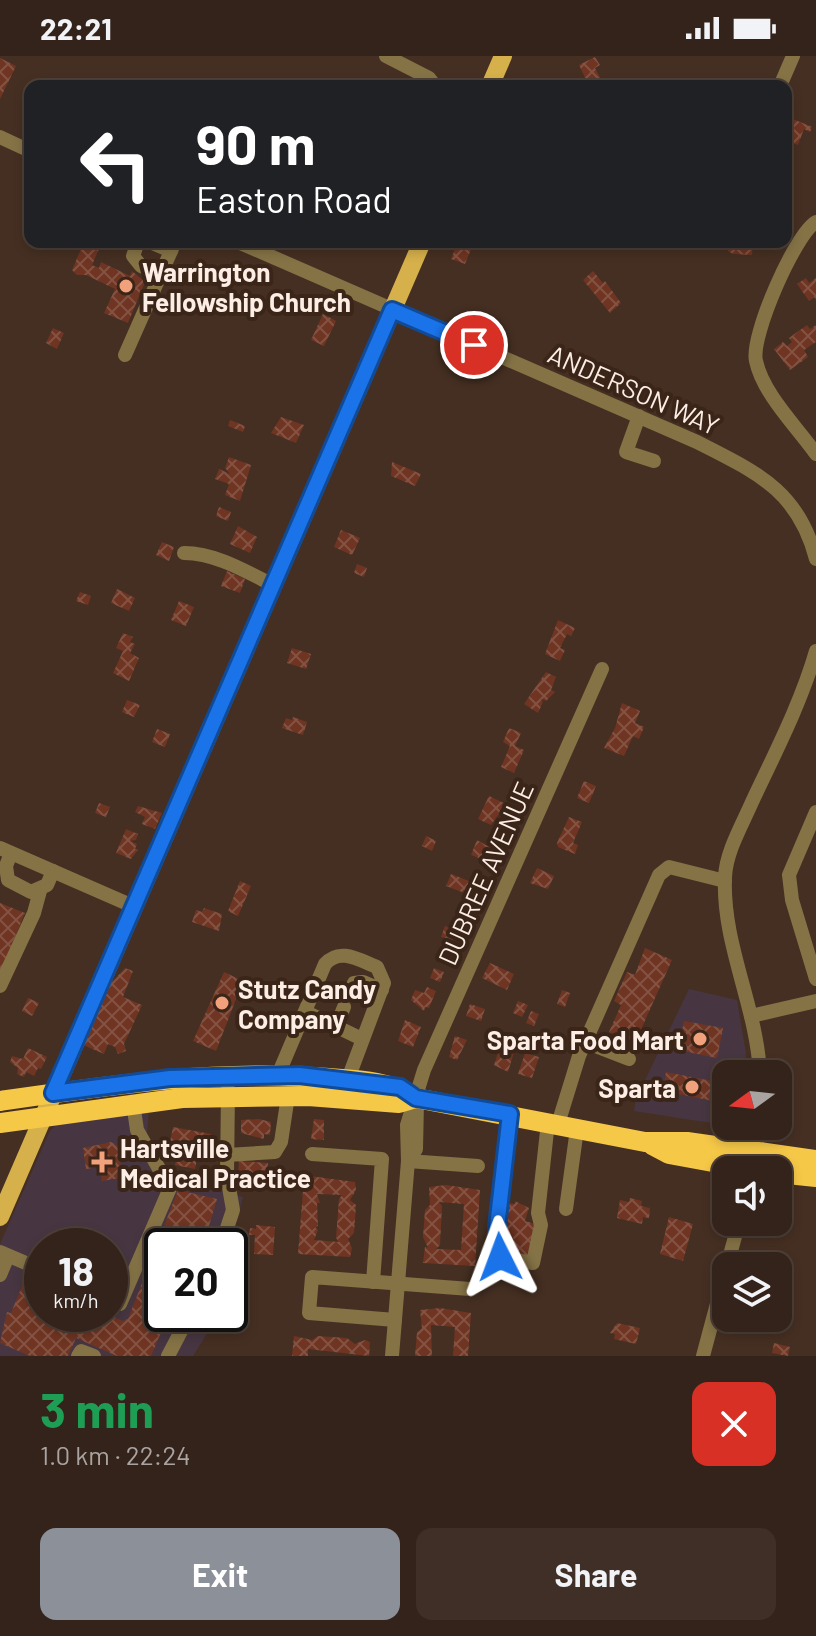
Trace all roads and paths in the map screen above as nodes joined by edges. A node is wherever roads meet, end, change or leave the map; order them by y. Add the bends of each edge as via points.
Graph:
1 (386, 56) edge
2 (503, 56) edge
3 (793, 56) edge
4 (430, 80) edge
5 (493, 80) edge
6 (783, 80) edge
7 (0, 137) edge
8 (24, 148) edge
9 (816, 222) edge
10 (136, 248) edge
11 (173, 248) edge
12 (252, 248) edge
13 (419, 248) edge
14 (160, 275) junction
15 (392, 310) junction
16 (125, 355) dead end
17 (639, 416) junction
18 (816, 454) edge
19 (654, 461) dead end
20 (184, 553) dead end
21 (816, 559) edge
22 (275, 586) junction
23 (816, 651) edge
24 (602, 669) dead end
25 (816, 812) edge
26 (6, 850) edge
27 (53, 871) junction
28 (725, 881) junction
29 (40, 891) junction
30 (135, 907) junction
31 (816, 979) edge
32 (0, 986) edge
33 (382, 990) junction
34 (816, 1001) edge
35 (306, 1012) junction
36 (751, 1016) junction
37 (336, 1027) junction
38 (362, 1039) junction
39 (585, 1042) junction
40 (629, 1059) dead end
41 (758, 1060) edge
42 (244, 1074) junction
43 (278, 1075) junction
44 (348, 1079) junction
45 (53, 1093) junction
46 (227, 1095) junction
47 (288, 1096) junction
48 (416, 1098) junction
49 (0, 1101) edge
50 (133, 1103) junction
51 (510, 1114) junction
52 (44, 1116) junction
53 (0, 1123) edge
54 (561, 1125) junction
55 (312, 1154) dead end
56 (227, 1155) junction
57 (712, 1160) edge
58 (816, 1160) edge
59 (408, 1161) junction
60 (792, 1162) edge
61 (478, 1166) dead end
62 (792, 1174) edge
63 (816, 1177) edge
64 (379, 1196) junction
65 (405, 1199) junction
66 (566, 1209) dead end
67 (0, 1217) edge
68 (227, 1228) edge
69 (4, 1254) edge
70 (24, 1262) edge
71 (0, 1275) edge
72 (373, 1282) junction
73 (398, 1284) junction
74 (128, 1285) edge
75 (470, 1289) dead end
76 (395, 1320) junction
77 (712, 1322) edge
78 (181, 1332) edge
79 (78, 1356) edge
80 (94, 1356) edge
81 (168, 1356) edge
82 (392, 1356) edge
83 (703, 1356) edge

1 - 4 street
2 - 5 main road
3 - 6 street
7 - 8 street
9 - 18 street via 796,246 755,354 765,382
10 - 14 street via 136,263
11 - 14 street
12 - 15 street, ANDERSON WAY
13 - 15 main road
14 - 16 street
15 - 17 street, ANDERSON WAY
15 - 22 main road
17 - 19 street via 626,452
17 - 21 street, ANDERSON WAY via 734,461 783,492 800,516
20 - 22 street via 199,553
22 - 30 main road
23 - 28 street via 736,838
24 - 48 street, DUBREE AVENUE
25 - 31 street via 789,875
26 - 27 street
26 - 29 street via 8,880
27 - 29 street
27 - 30 street
28 - 36 street via 730,936
28 - 39 street via 678,868 663,870 650,888
29 - 32 street
30 - 45 main road
33 - 35 street via 384,978 377,967 337,955 325,964
33 - 37 street via 354,983
33 - 38 street
34 - 36 street
35 - 37 street
35 - 43 street
36 - 41 street
37 - 38 street
38 - 44 street
39 - 40 street
39 - 54 street via 568,1086
42 - 43 highway
42 - 45 highway
42 - 46 street via 229,1085
43 - 44 highway
44 - 48 highway via 400,1087
45 - 49 highway
45 - 52 main road
46 - 47 highway
46 - 50 highway
46 - 56 street
47 - 48 highway via 399,1103
47 - 56 street via 275,1152
48 - 51 highway
48 - 59 street, DUBREE AVENUE via 416,1149
50 - 52 highway
50 - 74 street via 137,1130 170,1188
51 - 54 highway
51 - 54 street via 497,1227 500,1257 533,1263 541,1225 538,1213
52 - 53 highway
52 - 67 main road
54 - 57 highway
54 - 66 street
55 - 64 street via 382,1159
56 - 68 street via 233,1210
58 - 60 highway
59 - 61 street
59 - 65 street, DUBREE AVENUE
62 - 63 highway
64 - 65 street
64 - 72 street
65 - 73 street, DUBREE AVENUE
69 - 70 street
69 - 71 street
72 - 73 street
72 - 76 street via 312,1277 309,1313
73 - 75 street
73 - 76 street, DUBREE AVENUE
76 - 82 street, DUBREE AVENUE
77 - 83 street
78 - 81 street
79 - 80 street via 81,1351

